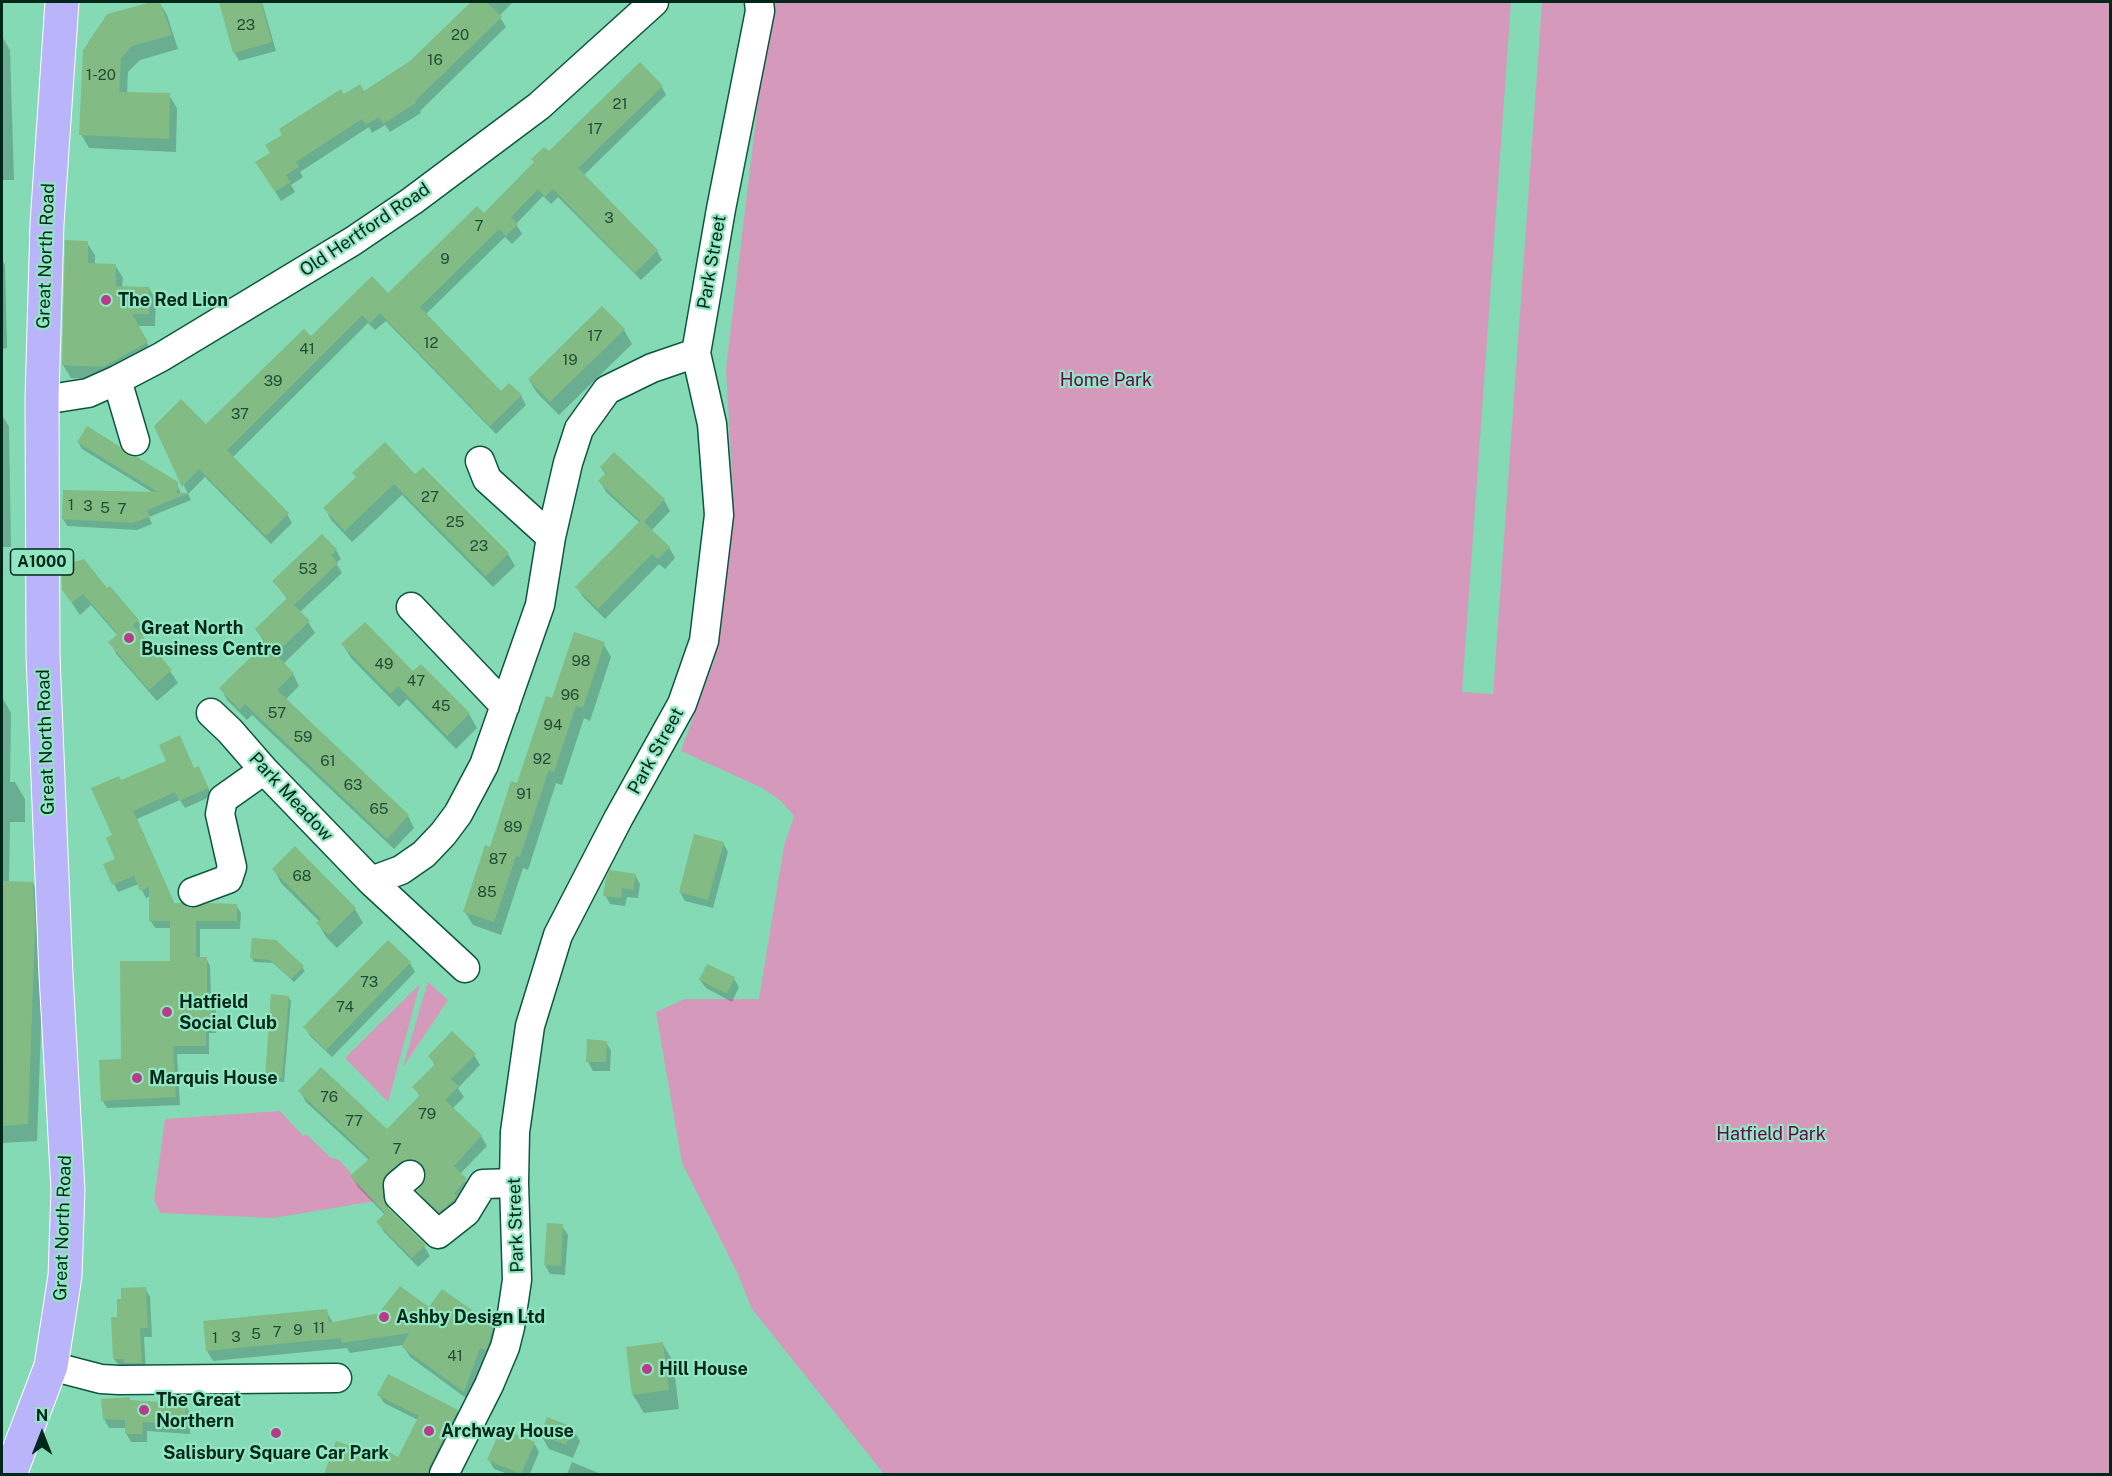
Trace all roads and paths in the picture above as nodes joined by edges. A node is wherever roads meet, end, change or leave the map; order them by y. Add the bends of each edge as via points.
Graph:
1 (62, 2) edge
2 (654, 2) edge
3 (759, 2) edge
4 (696, 354) junction
5 (117, 380) junction
6 (42, 398) junction
7 (135, 441) dead end
8 (480, 461) dead end
9 (551, 537) junction
10 (411, 607) dead end
11 (505, 706) junction
12 (211, 713) dead end
13 (264, 770) junction
14 (371, 881) junction
15 (193, 892) dead end
16 (465, 968) dead end
17 (411, 1175) dead end
18 (514, 1183) junction
19 (51, 1366) junction
20 (337, 1378) dead end
21 (10, 1474) edge
22 (444, 1474) edge

1 - 6 main road, Great North Road / A1000 via 47,213
2 - 5 street, Old Hertford Road via 539,106 412,201 353,242
3 - 4 street, Park Street
4 - 9 street via 652,368 607,390 579,429
4 - 18 street, Park Street via 712,424 719,515 704,641 682,704 558,935 530,1026 515,1132
5 - 6 street, Old Hertford Road via 88,393
5 - 7 street
6 - 19 main road, Great North Road / A1000 via 43,666 68,1190 65,1276
8 - 9 street via 488,479
9 - 11 street via 540,605
10 - 11 street
11 - 14 street via 484,765 443,834 401,870
12 - 13 street, Park Meadow
13 - 14 street, Park Meadow
13 - 15 street via 223,799 220,814 232,867 228,879
14 - 16 street, Park Meadow
17 - 18 street via 399,1185 399,1196 438,1234 465,1212 483,1184
18 - 22 street, Park Street via 517,1280 510,1327 489,1385
19 - 20 street via 119,1380
19 - 21 main road, Great North Road / A1000

